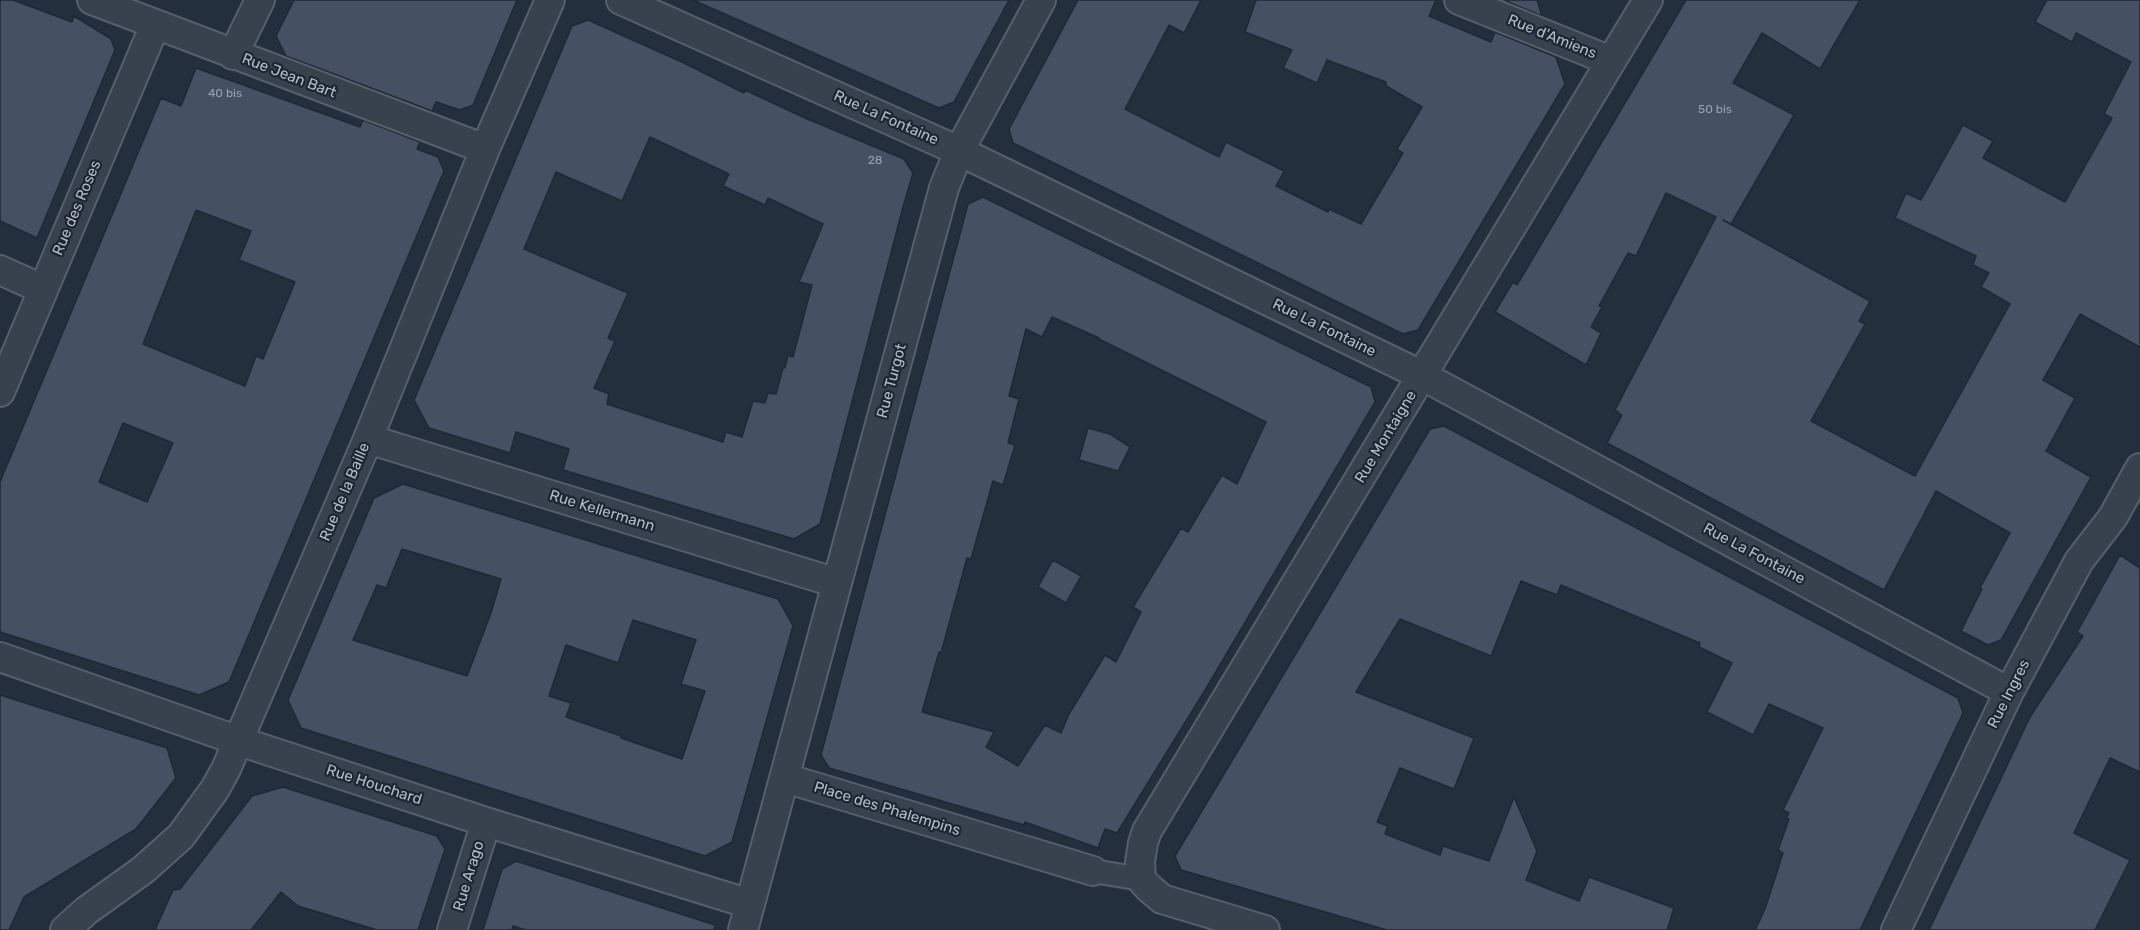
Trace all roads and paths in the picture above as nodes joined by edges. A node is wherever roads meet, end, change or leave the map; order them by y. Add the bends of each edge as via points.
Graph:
1 (92, 0) edge
2 (260, 0) edge
3 (550, 0) edge
4 (621, 0) edge
5 (1041, 0) edge
6 (1459, 0) edge
7 (1648, 0) edge
8 (155, 25) junction
9 (233, 55) junction
10 (1611, 61) junction
11 (485, 149) junction
12 (959, 151) junction
13 (0, 270) edge
14 (42, 289) junction
15 (1423, 376) junction
16 (0, 392) edge
17 (368, 439) junction
18 (2140, 468) edge
19 (837, 583) junction
20 (0, 657) edge
21 (2009, 692) junction
22 (239, 741) junction
23 (785, 778) junction
24 (486, 822) junction
25 (1093, 871) joint
26 (1141, 879) junction
27 (747, 917) edge
28 (65, 930) edge
29 (452, 930) edge
30 (1265, 930) edge
31 (1896, 930) edge

1 - 8 street, Rue Jean Bart
2 - 9 street
3 - 11 street, Rue de la Baille
4 - 12 street, Rue La Fontaine
5 - 12 street, Rue Turgot
6 - 10 street, Rue d'Amiens
7 - 10 street, Rue Montaigne
8 - 9 street, Rue Jean Bart
8 - 14 street, Rue des Roses
9 - 11 street, Rue Jean Bart
10 - 15 street, Rue Montaigne
11 - 17 street, Rue de la Baille
12 - 15 street, Rue La Fontaine
12 - 19 street, Rue Turgot via 944,188
13 - 14 street
14 - 16 street, Rue des Roses
15 - 21 street, Rue La Fontaine
15 - 26 street, Rue Montaigne via 1147,831 1140,862
17 - 19 street, Rue Kellermann
17 - 22 street, Rue de la Baille
18 - 21 street, Rue Ingres via 2113,517 2079,561
19 - 23 street, Rue Turgot
20 - 22 street, Rue Houchard
21 - 31 street, Rue Ingres
22 - 24 street, Rue Houchard
22 - 28 street, Rue de la Baille via 215,789 181,836
23 - 25 street, Place des Phalempins
23 - 27 street
24 - 27 street, Rue Houchard
24 - 29 street, Rue Arago
25 - 26 street, Place des Phalempins
26 - 30 street via 1162,899

